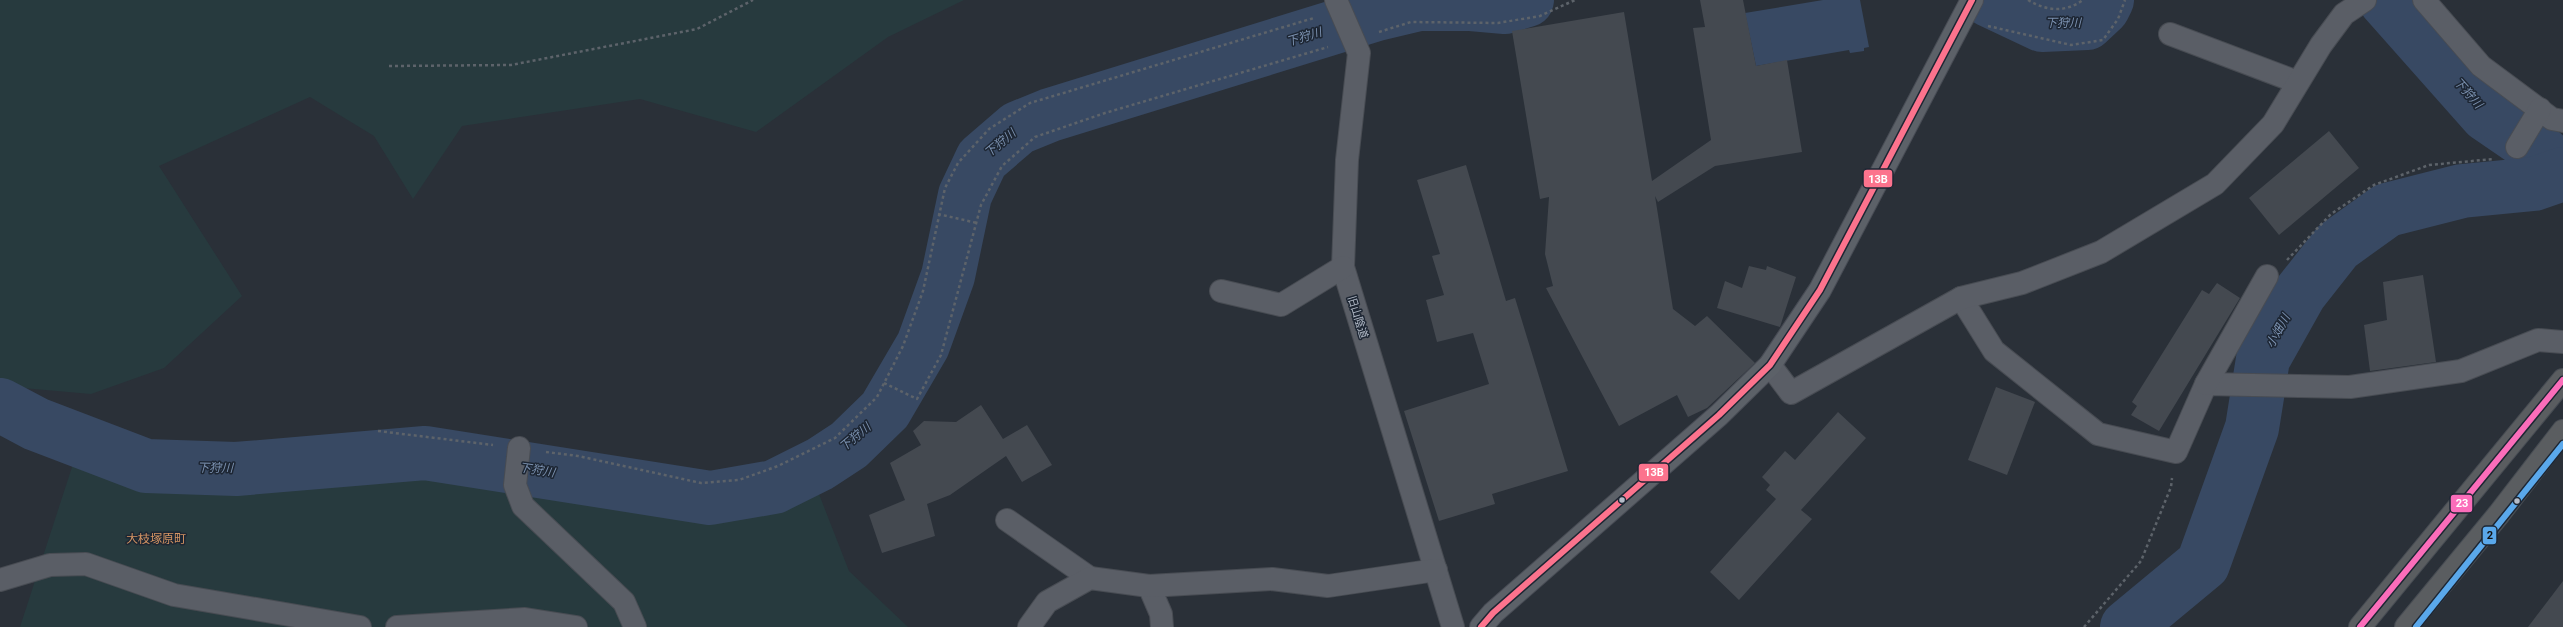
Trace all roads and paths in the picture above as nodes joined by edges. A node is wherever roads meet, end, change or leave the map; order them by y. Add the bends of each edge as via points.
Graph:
1 (753, 0) edge
2 (1576, 0) edge
3 (2028, 0) edge
4 (2083, 0) edge
5 (2125, 0) edge
6 (2365, 0) edge
7 (2424, 0) edge
8 (1338, 5) edge
9 (1969, 6) edge
10 (2170, 34) dead end
11 (1352, 38) junction
12 (389, 66) dead end
13 (2297, 82) junction
14 (2537, 115) junction
15 (2563, 121) edge
16 (2517, 147) joint
17 (940, 214) junction
18 (975, 223) junction
19 (1343, 267) junction
20 (2275, 272) joint
21 (1221, 291) dead end
22 (1961, 298) junction
23 (2563, 342) edge
24 (1770, 365) junction
25 (2563, 380) edge
26 (885, 384) junction
27 (2212, 385) junction
28 (378, 431) dead end
29 (2563, 431) edge
30 (519, 449) junction
31 (2176, 452) junction
32 (1008, 520) dead end
33 (1436, 570) junction
34 (1090, 578) junction
35 (0, 580) edge
36 (1149, 586) junction
37 (360, 627) edge
38 (397, 627) edge
39 (576, 627) edge
40 (635, 627) edge
41 (1028, 627) edge
42 (1162, 627) edge
43 (1453, 627) edge
44 (1481, 627) edge
45 (2084, 627) edge
46 (2360, 627) edge
47 (2406, 627) edge

1 - 12 path via 697,29 511,65
2 - 11 path via 1540,16 1498,23 1411,22
3 - 4 path via 2039,6 2062,10
5 - 9 path via 2118,19 2103,40 2071,45 1985,25
6 - 13 street via 2344,14
7 - 14 street via 2481,66
8 - 11 street, 旧山陰道
8 - 17 path via 1326,14 1030,103 989,129 958,163 945,188
9 - 24 main road via 1820,290
10 - 13 street
11 - 18 path via 1035,137 1002,166 981,205
11 - 19 street, 旧山陰道 via 1359,53 1347,160
13 - 22 street via 2273,124 2215,184 2101,252 2022,282
14 - 15 street
14 - 16 street
16 - 20 path via 2492,160 2429,165 2374,184 2331,214
17 - 18 path
17 - 26 path via 923,291 904,346
18 - 26 path via 940,355 916,399
19 - 21 street via 1281,305
19 - 33 street, 旧山陰道
20 - 27 street
22 - 24 street via 1791,393
22 - 31 street via 1994,351 2098,434
23 - 27 street via 2538,340 2461,371 2350,388
24 - 44 main road via 1720,415 1493,613
25 - 46 highway
26 - 30 path via 877,397 835,438 778,466 739,480 701,483 578,456
27 - 31 street
28 - 30 path
29 - 47 highway
30 - 40 street via 515,485 523,506 624,602
31 - 45 path via 2171,487 2141,561
32 - 34 street
33 - 36 street via 1328,586 1272,579
33 - 43 street, 旧山陰道
34 - 36 street
34 - 41 street via 1047,602
35 - 37 street via 50,565 86,564 174,595
36 - 42 street via 1161,614
38 - 39 street via 525,619

